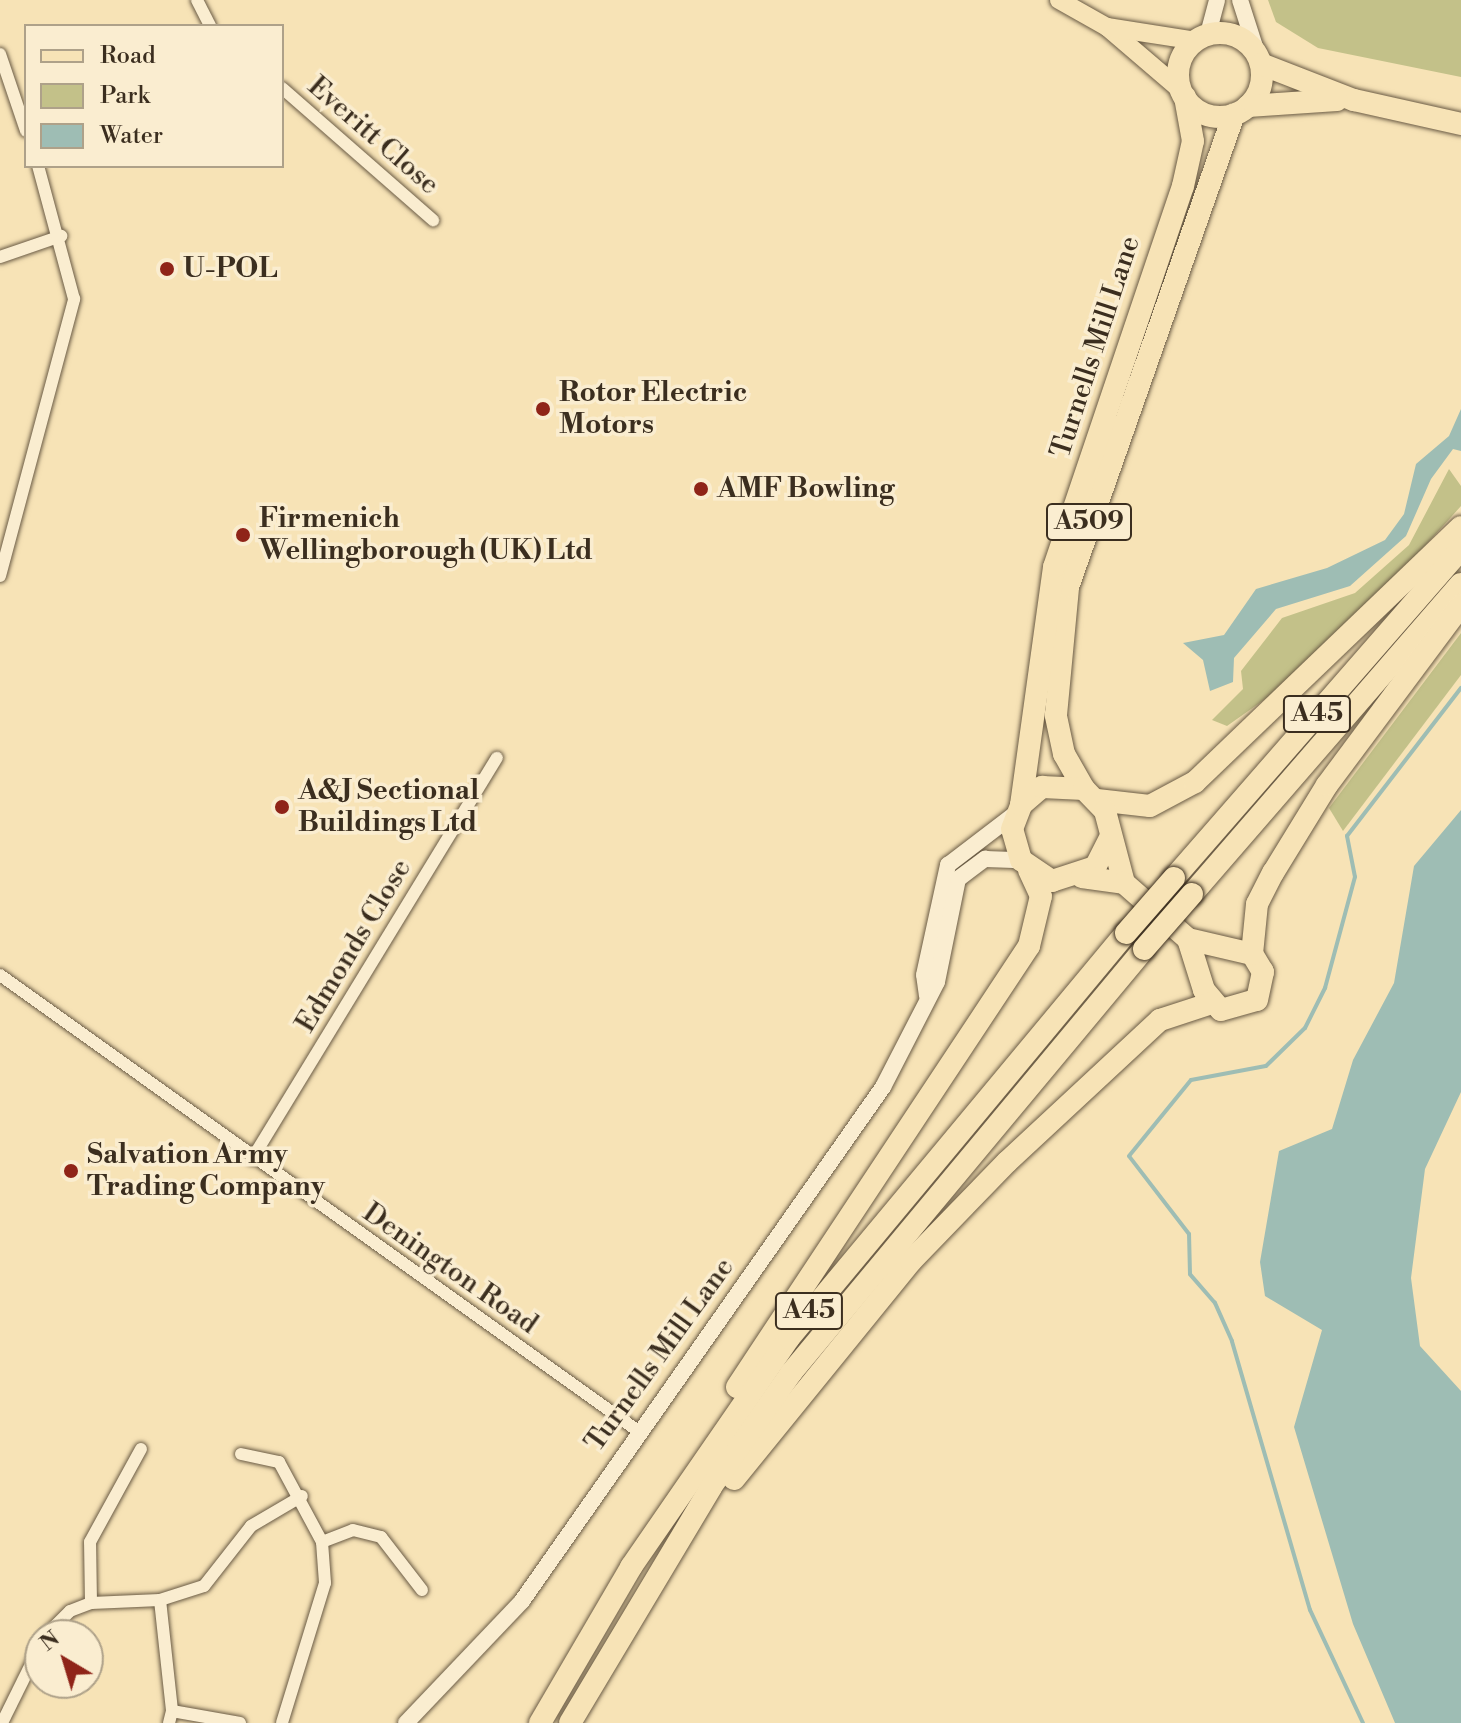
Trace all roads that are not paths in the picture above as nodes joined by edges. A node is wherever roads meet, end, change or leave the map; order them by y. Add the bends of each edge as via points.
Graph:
1 (197, 0) edge
2 (1059, 0) edge
3 (1217, 0) edge
4 (1240, 0) edge
5 (209, 24) edge
6 (1107, 27) junction
7 (1202, 38) junction
8 (0, 54) edge
9 (1259, 59) junction
10 (284, 90) edge
11 (1183, 94) junction
12 (1354, 100) junction
13 (1241, 110) junction
14 (1461, 124) edge
15 (24, 125) edge
16 (39, 168) edge
17 (433, 220) dead end
18 (61, 236) junction
19 (0, 257) edge
20 (1461, 527) edge
21 (1461, 549) edge
22 (0, 576) edge
23 (1461, 584) edge
24 (1461, 605) edge
25 (497, 758) dead end
26 (1090, 794) junction
27 (1018, 809) junction
28 (1110, 838) junction
29 (1025, 865) junction
30 (1082, 877) junction
31 (1124, 883) junction
32 (1188, 939) junction
33 (1252, 954) junction
34 (0, 975) edge
35 (927, 996) junction
36 (1212, 1003) junction
37 (252, 1159) junction
38 (641, 1433) junction
39 (141, 1449) dead end
40 (241, 1454) dead end
41 (302, 1496) junction
42 (322, 1542) junction
43 (631, 1567) junction
44 (422, 1590) dead end
45 (160, 1600) junction
46 (91, 1603) junction
47 (59, 1619) edge
48 (619, 1634) junction
49 (24, 1678) edge
50 (171, 1717) edge
51 (2, 1723) edge
52 (240, 1723) edge
53 (282, 1723) edge
54 (406, 1723) edge
55 (540, 1723) edge
56 (570, 1723) edge

1 - 5 street
2 - 6 main road
3 - 7 main road
4 - 9 main road
6 - 7 main road
6 - 11 main road
7 - 9 highway via 1233,34
7 - 11 highway via 1179,68
8 - 15 street
9 - 12 highway
9 - 13 highway via 1261,87
10 - 17 street, Everitt Close
11 - 13 highway via 1211,116
11 - 27 highway, Turnells Mill Lane / A509 via 1193,141 1183,186 1054,567
12 - 13 highway
12 - 14 highway
13 - 26 highway, Turnells Mill Lane / A509 via 1068,587 1056,715 1064,754
16 - 18 street
18 - 19 street
18 - 22 street via 74,299 67,346
20 - 26 highway via 1195,782 1150,806
21 - 43 highway, A45, bridge via 848,1261
23 - 48 highway, A45, bridge via 1144,949 791,1373
24 - 33 highway, A45 via 1327,785 1273,873 1257,904
25 - 37 street, Edmonds Close
26 - 27 highway via 1042,787
26 - 28 highway
27 - 29 highway
27 - 35 main road, Turnells Mill Lane via 948,865 924,975
28 - 30 highway
28 - 31 highway
29 - 30 highway via 1052,881
29 - 35 main road, Turnells Mill Lane via 985,859 958,879 943,960
29 - 43 highway, A45 via 1041,896 1029,946 715,1420
30 - 31 highway
31 - 32 highway
32 - 33 highway
32 - 36 highway
33 - 36 highway via 1263,972 1257,1000 1233,1011
34 - 37 street, Denington Road
35 - 38 main road, Turnells Mill Lane via 883,1087
36 - 48 highway, A45 via 1160,1020 1134,1041 911,1261
37 - 38 street, Denington Road
38 - 54 main road, Turnells Mill Lane via 522,1601
39 - 46 street via 90,1542
40 - 41 street via 279,1462
41 - 42 street
41 - 45 street via 251,1526 204,1586
42 - 44 street via 353,1530 381,1537
42 - 53 street via 325,1583
43 - 55 highway, A45
45 - 46 street
45 - 50 street
46 - 47 street
48 - 56 highway, A45
49 - 51 street
50 - 52 street

